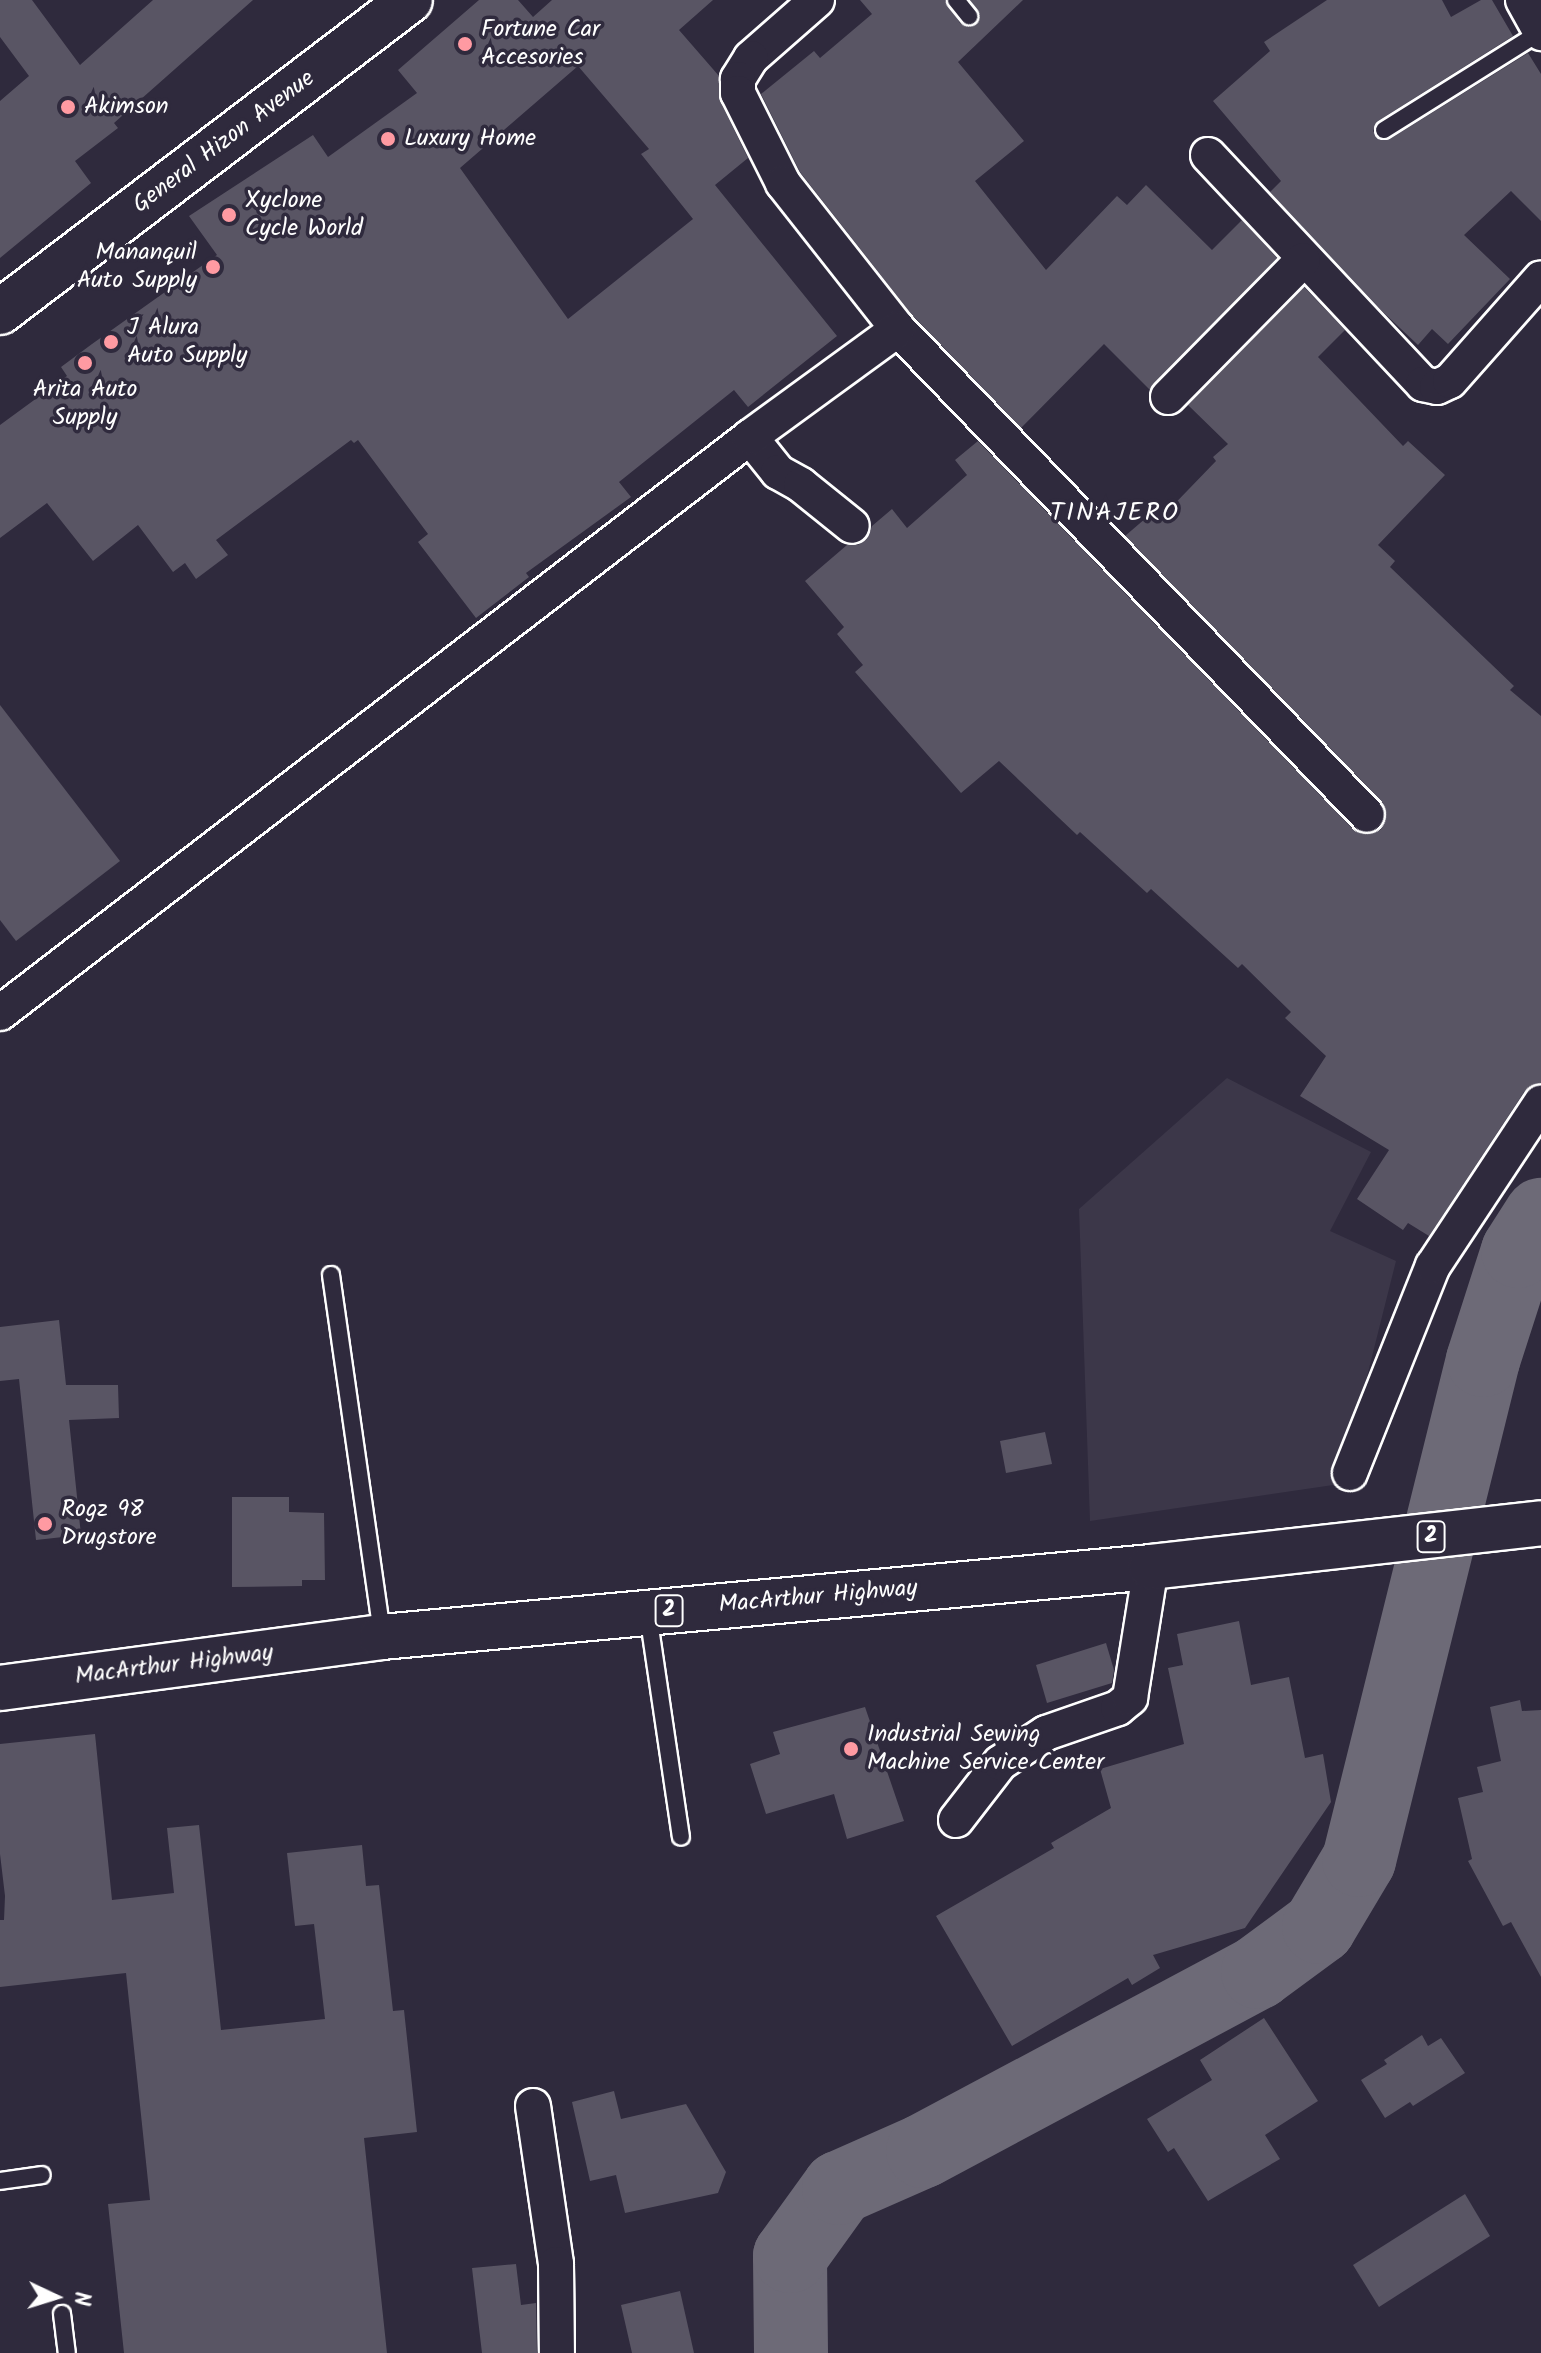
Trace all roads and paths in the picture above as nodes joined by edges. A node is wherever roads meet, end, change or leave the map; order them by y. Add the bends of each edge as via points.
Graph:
1 (410, 0) edge
2 (817, 0) edge
3 (956, 0) edge
4 (1523, 0) edge
5 (969, 16) dead end
6 (1540, 32) edge
7 (1384, 130) dead end
8 (1208, 155) dead end
9 (1303, 260) junction
10 (1541, 278) edge
11 (0, 312) edge
12 (898, 329) junction
13 (1168, 397) dead end
14 (750, 437) junction
15 (852, 526) dead end
16 (1367, 815) dead end
17 (0, 1013) edge
18 (1541, 1103) edge
19 (331, 1275) dead end
20 (1350, 1473) dead end
21 (1532, 1525) edge
22 (1151, 1567) junction
23 (648, 1612) junction
24 (382, 1637) junction
25 (0, 1688) edge
26 (956, 1820) dead end
27 (681, 1837) dead end
28 (533, 2106) dead end
29 (42, 2175) dead end
30 (0, 2181) edge
31 (62, 2314) dead end
32 (67, 2353) edge
33 (557, 2353) edge

1 - 11 main road, General Hizon Avenue
2 - 12 street via 751,58 741,71 738,93 783,183
3 - 5 lane
4 - 6 street
6 - 7 lane
8 - 9 street
9 - 10 street via 1423,384 1437,387 1450,381
9 - 13 street
12 - 14 street
12 - 16 street
14 - 15 street via 778,472
14 - 17 street
18 - 20 street via 1433,1266
19 - 24 lane
21 - 22 main road, MacArthur Highway / 2
22 - 23 main road, MacArthur Highway / 2
22 - 26 street via 1130,1698 1118,1708 1046,1733 1000,1763
23 - 24 main road, MacArthur Highway / 2
23 - 27 lane
24 - 25 main road, MacArthur Highway / 2
28 - 33 street via 556,2264
29 - 30 lane
31 - 32 lane

